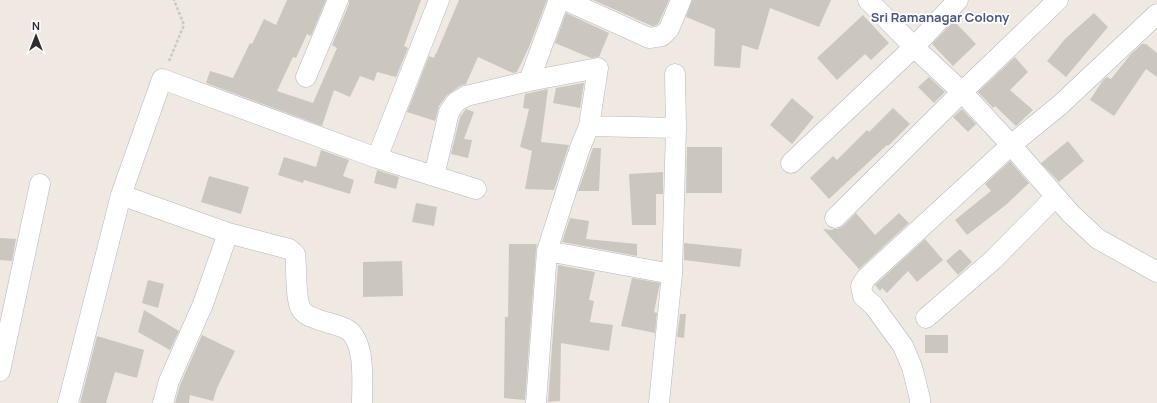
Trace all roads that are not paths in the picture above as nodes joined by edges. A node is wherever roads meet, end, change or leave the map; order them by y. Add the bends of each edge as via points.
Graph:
1 (338, 0) edge
2 (439, 0) edge
3 (559, 0) edge
4 (564, 0) edge
5 (681, 0) edge
6 (868, 0) edge
7 (958, 0) edge
8 (1058, 0) edge
9 (1157, 14) edge
10 (914, 47) junction
11 (675, 74) dead end
12 (306, 77) dead end
13 (529, 81) junction
14 (962, 92) junction
15 (589, 126) junction
16 (676, 128) junction
17 (1011, 145) junction
18 (377, 158) junction
19 (791, 163) dead end
20 (434, 176) junction
21 (40, 184) dead end
22 (476, 190) dead end
23 (121, 195) junction
24 (1055, 197) junction
25 (835, 218) dead end
26 (228, 232) junction
27 (547, 251) junction
28 (1157, 272) edge
29 (672, 274) junction
30 (926, 318) dead end
31 (0, 371) edge
32 (68, 403) edge
33 (163, 403) edge
34 (362, 403) edge
35 (536, 403) edge
36 (659, 403) edge
37 (920, 403) edge

1 - 12 street
2 - 18 street
3 - 13 street
4 - 5 street via 649,38 662,36 669,29
6 - 10 street
7 - 10 street
8 - 14 street
9 - 17 street via 1060,105
10 - 14 street
10 - 19 street
11 - 16 street
13 - 15 street via 598,68
13 - 20 street via 466,96 456,102 449,112
14 - 17 street
14 - 25 street
15 - 16 street
15 - 27 street
16 - 29 street
17 - 24 street
17 - 37 street via 866,278 861,286 863,296 874,306 903,346 912,367
18 - 20 street
18 - 23 street via 162,79
20 - 22 street
21 - 31 street
23 - 26 street
23 - 32 street
24 - 28 street via 1098,240
24 - 30 street via 993,260
26 - 33 street via 203,304 169,381
26 - 34 street via 289,249 295,254 298,303 302,311 311,317 348,330 356,341 362,358
27 - 29 street
27 - 35 street
29 - 36 street

